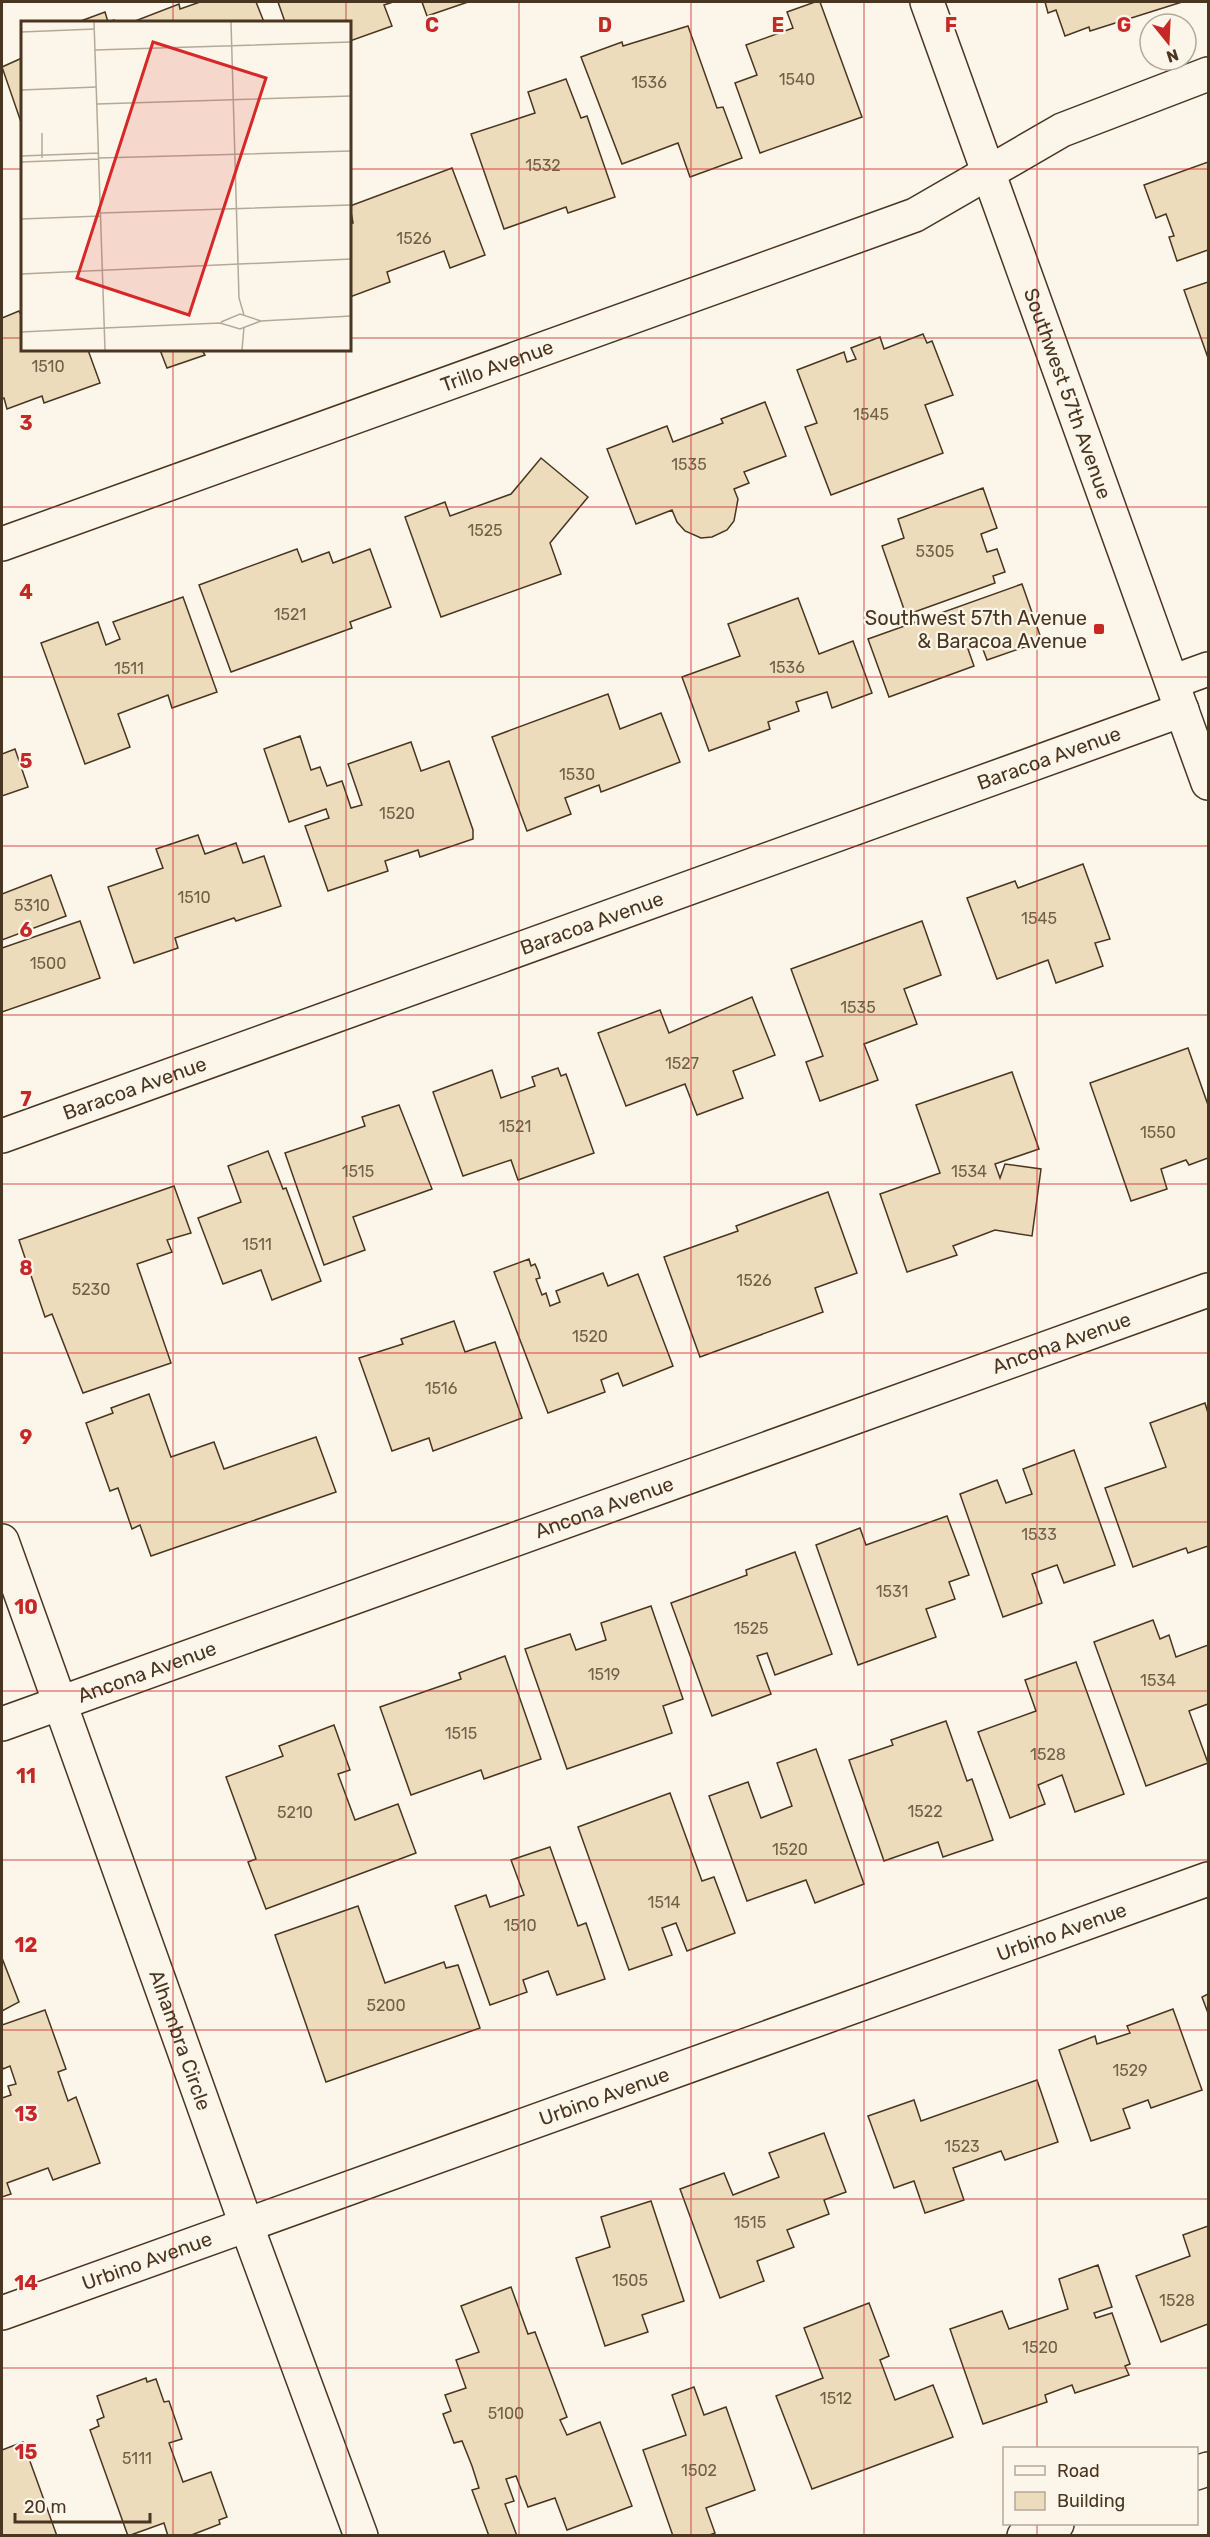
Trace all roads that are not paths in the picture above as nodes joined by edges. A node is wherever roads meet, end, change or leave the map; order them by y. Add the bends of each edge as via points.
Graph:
1 (927, 2) edge
2 (1209, 74) edge
3 (988, 174) junction
4 (2, 544) edge
5 (1209, 669) edge
6 (1177, 696) junction
7 (1209, 783) edge
8 (2, 1136) edge
9 (1209, 1290) edge
10 (2, 1541) edge
11 (60, 1704) junction
12 (2, 1724) edge
13 (1209, 1879) edge
14 (246, 2224) junction
15 (2, 2313) edge
16 (1052, 2525) edge
17 (361, 2535) edge
18 (1024, 2535) edge

1 - 3 street, Southwest 57th Avenue
2 - 3 street, Trillo Avenue via 1070,126
3 - 4 street, Trillo Avenue via 915,215
3 - 6 street, Southwest 57th Avenue
5 - 6 street, Baracoa Avenue
6 - 7 street, Southwest 57th Avenue
6 - 8 street, Baracoa Avenue
9 - 11 street, Ancona Avenue
10 - 11 street, Alhambra Circle
11 - 12 street, Ancona Avenue
11 - 14 street, Alhambra Circle
13 - 14 street, Urbino Avenue
14 - 15 street, Urbino Avenue
14 - 17 street, Alhambra Circle
16 - 18 street

